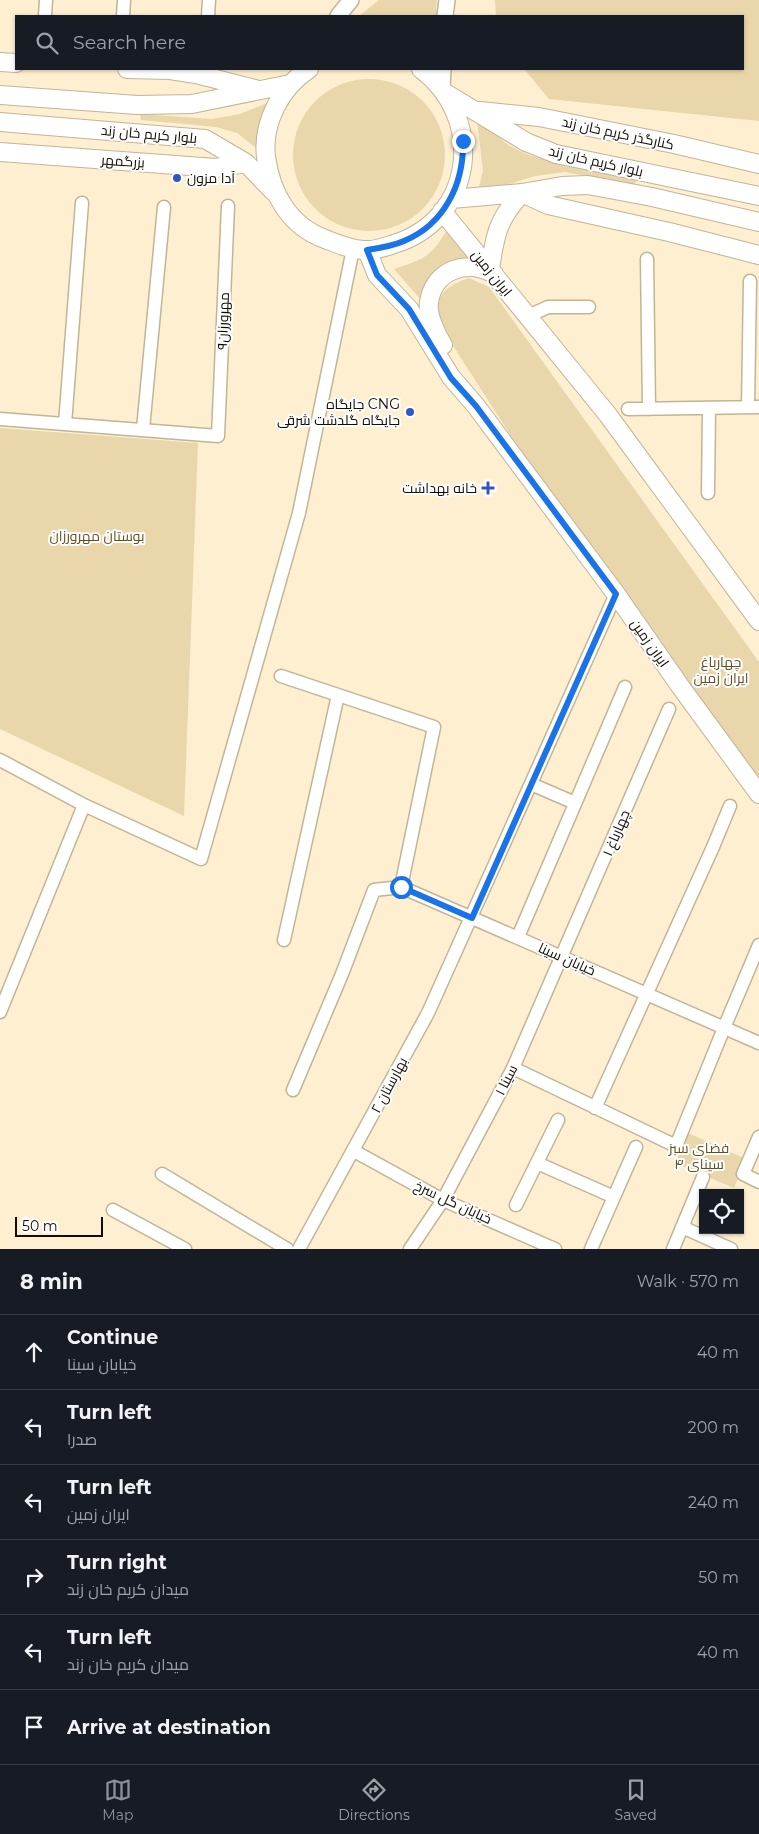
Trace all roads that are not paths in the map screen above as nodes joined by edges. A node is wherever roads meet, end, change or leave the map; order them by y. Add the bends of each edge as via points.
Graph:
1 (46, 0) edge
2 (124, 0) edge
3 (209, 0) edge
4 (351, 0) edge
5 (447, 0) edge
6 (45, 15) edge
7 (123, 15) edge
8 (208, 15) edge
9 (339, 15) edge
10 (445, 15) edge
11 (0, 62) edge
12 (15, 63) edge
13 (170, 70) edge
14 (422, 70) edge
15 (443, 70) edge
16 (301, 74) edge
17 (258, 90) junction
18 (444, 90) junction
19 (0, 95) edge
20 (476, 111) junction
21 (0, 122) edge
22 (0, 152) edge
23 (246, 163) junction
24 (759, 164) edge
25 (522, 193) junction
26 (277, 196) junction
27 (759, 196) edge
28 (82, 203) dead end
29 (447, 205) junction
30 (228, 206) dead end
31 (164, 207) dead end
32 (759, 222) edge
33 (360, 250) junction
34 (759, 255) edge
35 (647, 260) dead end
36 (492, 272) junction
37 (750, 281) dead end
38 (590, 307) dead end
39 (528, 316) junction
40 (476, 406) junction
41 (753, 407) edge
42 (709, 408) junction
43 (628, 409) dead end
44 (649, 409) junction
45 (0, 419) edge
46 (65, 424) junction
47 (143, 429) junction
48 (708, 493) dead end
49 (616, 594) junction
50 (759, 621) edge
51 (281, 676) dead end
52 (625, 687) dead end
53 (338, 695) junction
54 (670, 709) dead end
55 (0, 760) edge
56 (531, 784) junction
57 (759, 794) edge
58 (575, 803) junction
59 (84, 805) junction
60 (730, 806) dead end
61 (401, 887) junction
62 (472, 918) junction
63 (518, 937) junction
64 (284, 940) dead end
65 (759, 945) edge
66 (562, 957) junction
67 (0, 978) edge
68 (13, 983) junction
69 (647, 994) junction
70 (0, 1012) edge
71 (724, 1028) junction
72 (759, 1043) edge
73 (513, 1068) junction
74 (293, 1090) dead end
75 (595, 1108) junction
76 (558, 1120) dead end
77 (759, 1138) edge
78 (636, 1147) dead end
79 (354, 1151) junction
80 (537, 1163) junction
81 (162, 1174) dead end
82 (703, 1178) dead end
83 (759, 1182) edge
84 (614, 1197) junction
85 (443, 1200) junction
86 (516, 1205) dead end
87 (113, 1210) dead end
88 (682, 1227) junction
89 (531, 1238) junction
90 (178, 1247) edge
91 (288, 1249) edge
92 (299, 1249) edge
93 (410, 1249) edge
94 (523, 1249) edge
95 (555, 1249) edge
96 (591, 1249) edge
97 (672, 1249) edge
98 (731, 1249) edge

1 - 6 street
2 - 7 street
3 - 8 street
4 - 9 street
5 - 10 street
11 - 12 main road
13 - 17 main road
14 - 18 main road
15 - 18 street
16 - 17 main road, بلوار کریم خان زند
16 - 26 main road via 277,104 268,127 266,151 269,174
17 - 19 main road, بلوار کریم خان زند via 192,104 137,105
18 - 20 main road, بلوار کریم خان زند
18 - 29 main road via 458,116 463,141 458,184
20 - 24 main road, کنارگذر کریم خان زند via 539,117
20 - 27 main road, بلوار کریم خان زند via 526,142 556,154
21 - 23 main road, بلوار کریم خان زند via 205,139
22 - 23 main road, بزرگمهر via 216,168
23 - 26 main road, بلوار کریم خان زند
25 - 29 main road, بلوار کریم خان زند
25 - 32 main road, بلوار کریم خان زند via 588,185
25 - 34 main road via 548,205
25 - 36 main road via 498,227
26 - 33 main road via 296,222 313,234
28 - 46 street
29 - 33 main road via 432,223 404,241
29 - 36 main road, ایران زمین
30 - 47 street, مهرورزان۹ via 218,436
31 - 47 street
33 - 40 main road, ایران زمین via 377,275 409,309 451,378
33 - 59 street via 299,513 201,858
35 - 44 street
36 - 39 main road, ایران زمین
36 - 40 main road via 473,266 447,272 435,284 429,303 434,329
37 - 41 street
38 - 39 street via 548,307
39 - 50 main road, ایران زمین via 608,415
40 - 49 main road, ایران زمین
41 - 42 street
42 - 44 street
42 - 48 street
43 - 44 street
45 - 46 street
46 - 47 street
49 - 56 street, بهارستان ۲
49 - 57 main road, ایران زمین
51 - 53 street
52 - 58 street
53 - 61 street via 434,727
53 - 64 street
54 - 66 street, چهارباغ ۱
55 - 59 street
56 - 58 street
56 - 62 street, بهارستان ۲
58 - 63 street
59 - 68 street
60 - 69 street
61 - 62 street, خیابان سینا
61 - 74 street, خیابان سینا via 374,890
62 - 63 street, خیابان سینا
62 - 79 street, بهارستان ۲ via 428,1013
63 - 66 street, خیابان سینا
65 - 71 street
66 - 69 street, خیابان سینا
66 - 73 street, سینا ۱
67 - 68 street
68 - 70 street
69 - 71 street, خیابان سینا
69 - 75 street
71 - 72 street, خیابان سینا
71 - 75 street via 676,1146
73 - 75 street
73 - 85 street, سینا ۱
76 - 80 street
77 - 83 street via 742,1174
78 - 84 street
79 - 85 street, خیابان گل سرخ
79 - 92 street, بهارستان ۲
80 - 84 street
80 - 86 street
81 - 91 street
82 - 88 street
84 - 96 street
85 - 89 street, خیابان گل سرخ
85 - 93 street, سینا ۱
87 - 90 street
88 - 97 street
88 - 98 street
89 - 94 street
89 - 95 street, خیابان گل سرخ

